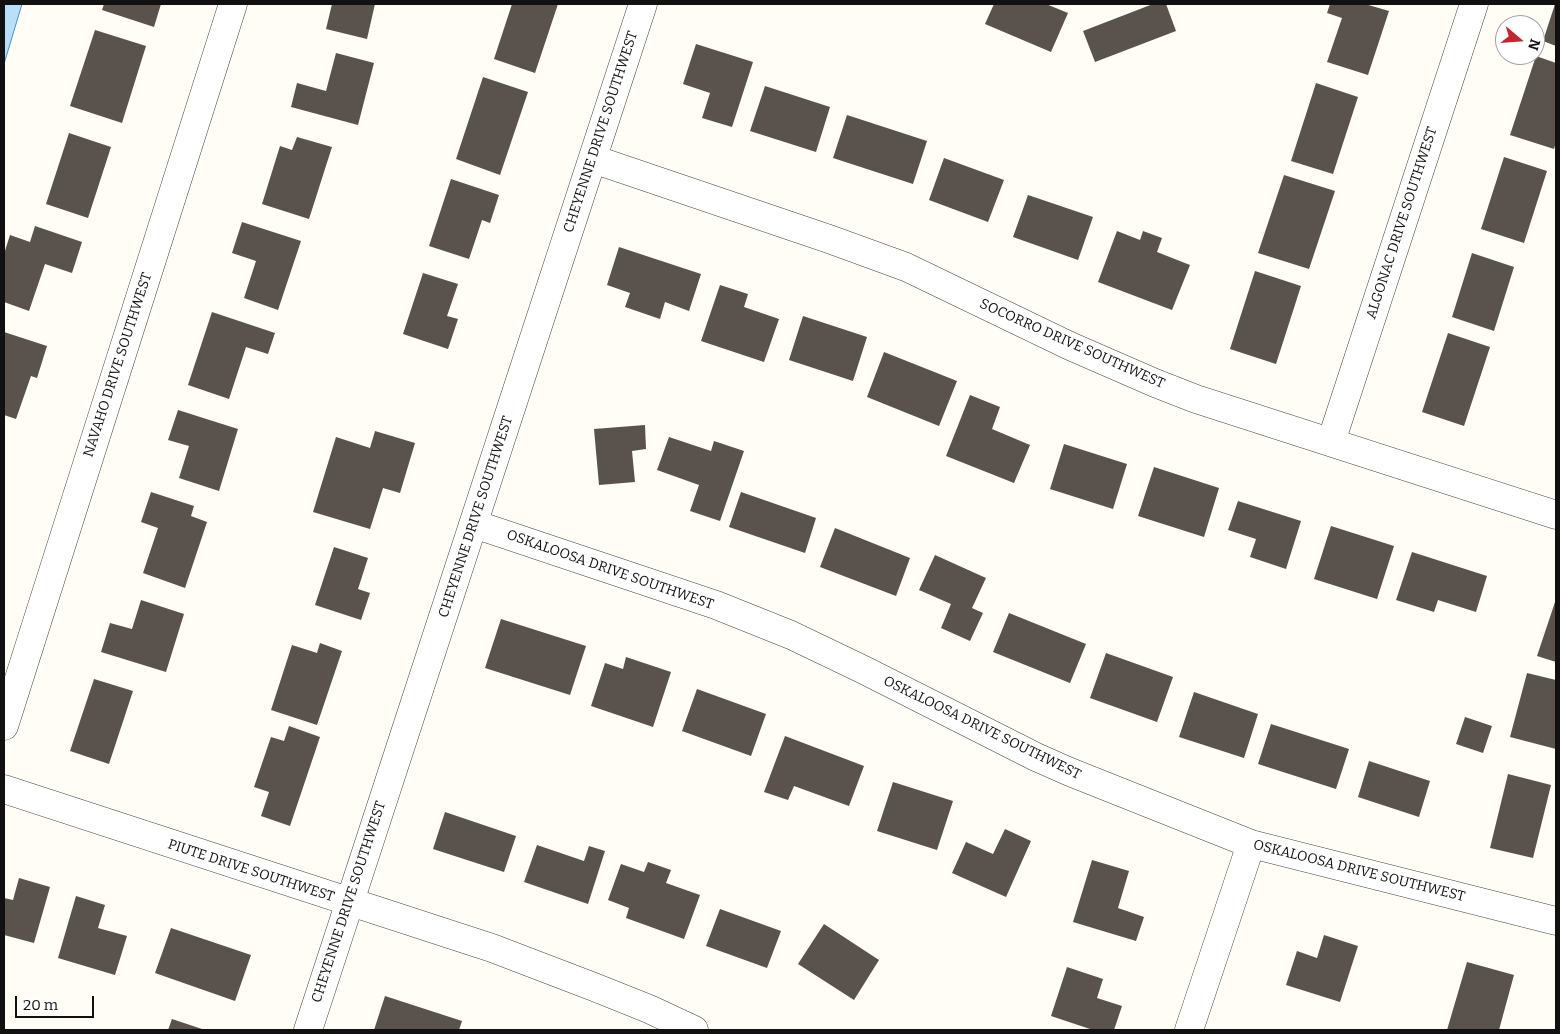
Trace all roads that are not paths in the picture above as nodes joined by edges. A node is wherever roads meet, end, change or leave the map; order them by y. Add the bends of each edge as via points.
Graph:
1 (233, 4) edge
2 (643, 4) edge
3 (1474, 4) edge
4 (593, 159) junction
5 (1331, 442) junction
6 (1556, 515) edge
7 (474, 524) junction
8 (4, 726) edge
9 (4, 789) edge
10 (1251, 844) junction
11 (348, 902) junction
12 (1556, 921) edge
13 (308, 1030) edge
14 (694, 1030) edge
15 (1189, 1030) edge

1 - 8 street, NAVAHO DRIVE SOUTHWEST
2 - 4 street, CHEYENNE DRIVE SOUTHWEST
3 - 5 street, ALGONAC DRIVE SOUTHWEST
4 - 5 street, SOCORRO DRIVE SOUTHWEST via 868,252 1155,383
4 - 7 street, CHEYENNE DRIVE SOUTHWEST
5 - 6 street, SOCORRO DRIVE SOUTHWEST
7 - 10 street, OSKALOOSA DRIVE SOUTHWEST via 716,606 791,635 1053,765
7 - 11 street, CHEYENNE DRIVE SOUTHWEST
9 - 11 street, PIUTE DRIVE SOUTHWEST
10 - 12 street, OSKALOOSA DRIVE SOUTHWEST
10 - 15 street
11 - 13 street, CHEYENNE DRIVE SOUTHWEST
11 - 14 street, PIUTE DRIVE SOUTHWEST via 542,966

